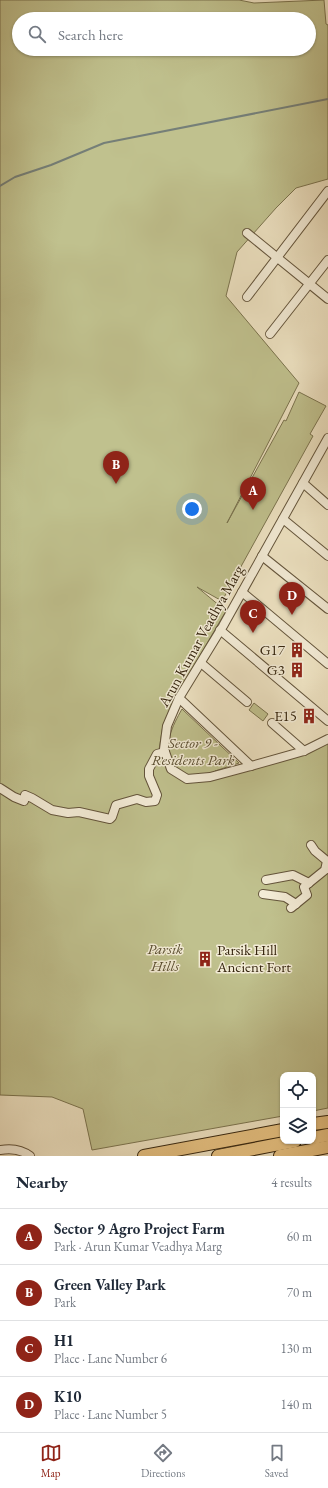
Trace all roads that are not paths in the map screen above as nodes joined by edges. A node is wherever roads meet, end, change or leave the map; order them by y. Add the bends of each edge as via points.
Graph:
1 (328, 191) edge
2 (247, 233) dead end
3 (277, 257) junction
4 (328, 260) edge
5 (310, 283) junction
6 (247, 297) dead end
7 (328, 299) edge
8 (270, 334) dead end
9 (327, 444) edge
10 (302, 484) junction
11 (328, 505) edge
12 (283, 519) junction
13 (262, 556) junction
14 (328, 556) edge
15 (242, 592) junction
16 (328, 609) edge
17 (220, 630) junction
18 (201, 663) junction
19 (328, 664) edge
20 (180, 698) junction
21 (247, 702) dead end
22 (328, 721) edge
23 (272, 723) dead end
24 (328, 738) edge
25 (304, 751) junction
26 (164, 752) junction
27 (251, 766) junction
28 (0, 788) edge
29 (312, 845) dead end
30 (266, 880) dead end
31 (310, 883) junction
32 (263, 894) dead end
33 (328, 1122) edge
34 (316, 1124) edge
35 (280, 1131) edge
36 (328, 1135) edge
37 (316, 1137) edge
38 (280, 1144) edge
39 (328, 1147) edge
40 (0, 1150) edge
41 (30, 1156) edge
42 (144, 1156) edge
43 (218, 1156) edge
44 (280, 1156) edge

1 - 3 street
2 - 3 street
3 - 5 street
3 - 6 street
4 - 5 street
5 - 7 street
5 - 8 street
9 - 10 street, Arun Kumar Veadhya Marg
10 - 11 street
10 - 12 street, Arun Kumar Veadhya Marg
12 - 13 street, Arun Kumar Veadhya Marg
12 - 14 street
13 - 15 street, Arun Kumar Veadhya Marg
13 - 16 street
15 - 17 street, Arun Kumar Veadhya Marg
15 - 19 street
17 - 18 street, Arun Kumar Veadhya Marg
17 - 22 street
18 - 20 street, Arun Kumar Veadhya Marg
18 - 21 street
20 - 26 street, Arun Kumar Veadhya Marg via 167,726
20 - 27 street
23 - 25 street
24 - 25 street
25 - 27 street
26 - 27 street via 171,769 187,779 210,777
26 - 28 street via 157,754 149,769 157,795 155,802 137,799 116,805 110,819 79,812 52,810 25,795 24,801
29 - 31 street via 327,861 324,870
30 - 31 street via 293,875
31 - 32 street via 304,887 307,895 293,906 285,897
33 - 34 highway
35 - 42 highway
36 - 37 highway
38 - 43 highway
39 - 44 highway
40 - 41 street via 16,1150

